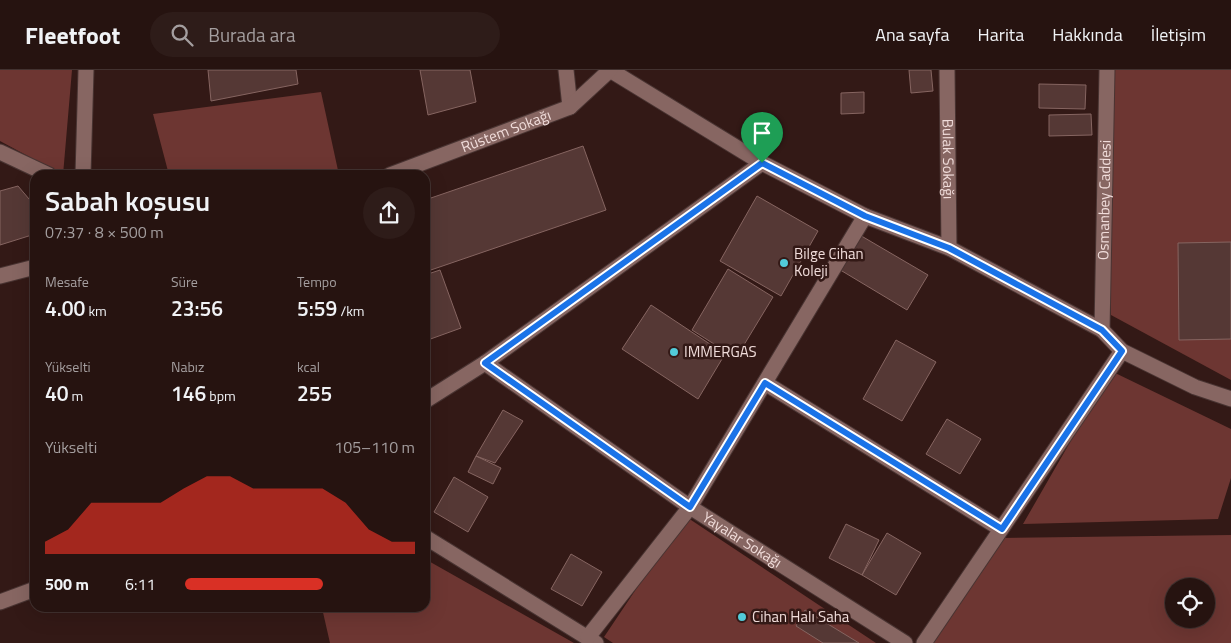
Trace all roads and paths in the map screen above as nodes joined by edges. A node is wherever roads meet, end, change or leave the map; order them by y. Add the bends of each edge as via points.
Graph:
1 (86, 70) edge
2 (566, 70) edge
3 (610, 70) edge
4 (948, 70) edge
5 (1107, 70) edge
6 (570, 107) junction
7 (0, 152) edge
8 (762, 163) junction
9 (38, 170) edge
10 (83, 170) edge
11 (403, 170) edge
12 (865, 216) junction
13 (949, 248) junction
14 (30, 268) edge
15 (0, 276) edge
16 (1102, 330) junction
17 (1122, 351) junction
18 (485, 363) junction
19 (765, 383) junction
20 (430, 398) edge
21 (1231, 399) edge
22 (690, 507) junction
23 (1002, 529) junction
24 (430, 540) edge
25 (30, 591) edge
26 (0, 602) edge
27 (592, 640) edge
28 (905, 643) edge
29 (924, 643) edge

1 - 10 street
2 - 6 street
3 - 6 street, Rüstem Sokağı
3 - 8 street
4 - 13 street, Bulak Sokağı
5 - 16 street, Osmanbey Caddesi
6 - 11 street, Rüstem Sokağı
7 - 9 street
8 - 12 street
8 - 18 street
12 - 13 street
12 - 19 street
13 - 16 street
14 - 15 street
16 - 17 street
17 - 21 street via 1196,387
17 - 23 street
18 - 20 street
18 - 22 street, Yayalar Sokağı
19 - 22 street
19 - 23 street
22 - 27 street
22 - 28 street, Yayalar Sokağı
23 - 29 street
24 - 27 street
25 - 26 street

